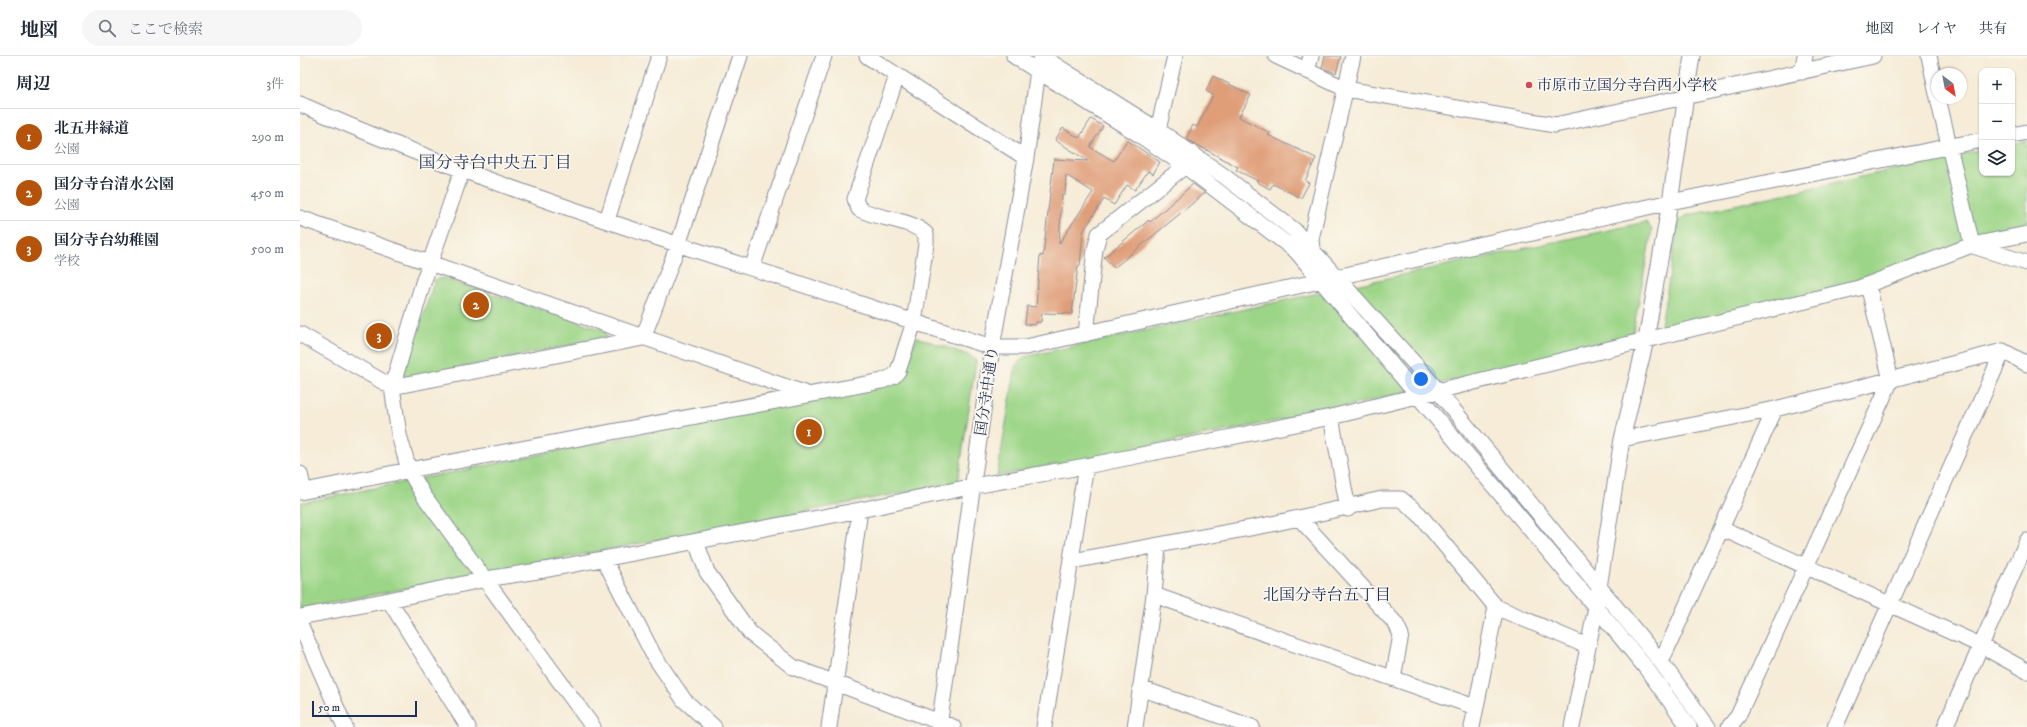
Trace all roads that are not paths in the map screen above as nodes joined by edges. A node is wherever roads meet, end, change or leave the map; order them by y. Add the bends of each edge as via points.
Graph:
1 (659, 56) edge
2 (740, 56) edge
3 (824, 56) edge
4 (867, 56) edge
5 (1014, 56) edge
6 (1040, 56) edge
7 (1175, 56) edge
8 (1276, 56) edge
9 (1310, 56) edge
10 (1353, 56) edge
11 (1692, 56) edge
12 (1805, 56) edge
13 (1873, 56) edge
14 (1929, 56) edge
15 (1932, 68) edge
16 (1307, 71) junction
17 (1038, 72) junction
18 (1802, 72) junction
19 (897, 76) junction
20 (1346, 89) junction
21 (1684, 98) junction
22 (300, 104) edge
23 (1939, 104) edge
24 (1158, 130) junction
25 (2027, 132) edge
26 (2015, 134) edge
27 (1979, 141) edge
28 (1948, 146) junction
29 (1026, 158) junction
30 (1185, 166) junction
31 (462, 171) junction
32 (1670, 202) junction
33 (300, 218) edge
34 (607, 220) junction
35 (2027, 234) edge
36 (678, 245) junction
37 (1972, 246) junction
38 (1312, 249) junction
39 (2027, 263) edge
40 (430, 264) junction
41 (752, 268) junction
42 (1338, 277) junction
43 (1321, 281) junction
44 (1868, 285) junction
45 (914, 322) junction
46 (300, 334) edge
47 (1086, 334) junction
48 (643, 338) junction
49 (1646, 340) junction
50 (992, 347) junction
51 (2003, 351) junction
52 (2027, 364) edge
53 (1891, 380) junction
54 (392, 387) junction
55 (1437, 391) junction
56 (808, 394) junction
57 (1419, 396) junction
58 (1775, 409) junction
59 (1331, 417) junction
60 (1622, 439) junction
61 (1086, 466) junction
62 (409, 470) junction
63 (300, 474) edge
64 (974, 486) junction
65 (302, 492) edge
66 (1348, 508) junction
67 (860, 510) junction
68 (1300, 518) junction
69 (1723, 529) junction
70 (2027, 541) edge
71 (696, 542) junction
72 (1158, 546) junction
73 (604, 559) junction
74 (1072, 561) junction
75 (1805, 566) junction
76 (486, 579) junction
77 (1599, 585) junction
78 (1154, 595) junction
79 (388, 600) junction
80 (1890, 604) junction
81 (1496, 607) junction
82 (1596, 607) junction
83 (300, 617) edge
84 (300, 624) edge
85 (1980, 645) junction
86 (1587, 646) junction
87 (1661, 662) junction
88 (2027, 671) edge
89 (1393, 678) junction
90 (834, 683) junction
91 (1140, 688) junction
92 (1475, 707) junction
93 (1678, 712) junction
94 (944, 725) edge
95 (345, 727) edge
96 (468, 727) edge
97 (593, 727) edge
98 (714, 727) edge
99 (829, 727) edge
100 (1044, 727) edge
101 (1135, 727) edge
102 (1252, 727) edge
103 (1472, 727) edge
104 (1572, 727) edge
105 (1675, 727) edge
106 (1689, 727) edge
107 (1708, 727) edge
108 (1729, 727) edge
109 (1835, 727) edge
110 (1945, 727) edge

1 - 34 street
2 - 36 street
3 - 41 street
4 - 19 street
5 - 17 street
6 - 17 street, 国分寺中通り
6 - 24 street
7 - 24 street
8 - 16 street
9 - 16 street
10 - 20 street
11 - 21 street
12 - 18 street
13 - 18 street
14 - 15 street
16 - 20 street
17 - 29 street, 国分寺中通り
17 - 30 street
18 - 21 street
19 - 29 street
19 - 45 street via 855,199 863,212 918,227 926,234
20 - 21 street via 1555,125
20 - 38 street via 1311,239
21 - 32 street
22 - 31 street
23 - 28 street
24 - 38 street via 1224,176 1294,230
25 - 26 street
27 - 28 street
28 - 32 street
28 - 37 street
29 - 50 street, 国分寺中通り
30 - 43 street via 1296,251
30 - 47 street via 1099,234 1095,249
31 - 34 street
31 - 40 street
32 - 42 street
32 - 49 street
33 - 40 street
34 - 36 street
35 - 37 street
36 - 41 street
36 - 48 street
37 - 39 street
37 - 44 street
38 - 42 street
40 - 48 street
40 - 54 street
41 - 45 street
42 - 43 street
42 - 55 street
43 - 47 street
43 - 57 street
44 - 49 street
44 - 53 street
45 - 50 street
45 - 56 street via 898,371 894,376 882,381
46 - 54 street
47 - 50 street via 1026,347
48 - 54 street
48 - 56 street
49 - 55 street
49 - 60 street
50 - 64 street, 国分寺中通り
51 - 52 street
51 - 53 street
51 - 80 street
53 - 58 street
53 - 75 street
54 - 62 street via 399,435
55 - 57 street
55 - 77 street
56 - 62 street
57 - 59 street
57 - 82 street
58 - 60 street
58 - 69 street
59 - 61 street
59 - 66 street
60 - 77 street
61 - 64 street
61 - 74 street
62 - 65 street
62 - 76 street via 424,496
63 - 65 street
64 - 67 street
64 - 94 street, 国分寺中通り
66 - 68 street
66 - 81 street via 1382,499 1401,499 1418,514
67 - 71 street
67 - 90 street
68 - 72 street
68 - 89 street via 1396,624 1401,635
69 - 75 street
69 - 87 street
70 - 85 street
71 - 73 street
71 - 90 street via 707,572 750,633 793,667
72 - 74 street
72 - 78 street
73 - 76 street
73 - 98 street via 654,656 684,700
74 - 100 street
75 - 80 street
75 - 108 street via 1738,716
76 - 79 street
76 - 97 street
77 - 82 street
77 - 87 street
78 - 89 street
78 - 91 street
79 - 83 street
79 - 96 street
80 - 85 street
80 - 109 street
81 - 86 street
81 - 92 street
82 - 86 street
82 - 93 street
84 - 95 street
85 - 88 street
85 - 110 street
86 - 104 street
87 - 107 street
89 - 92 street
90 - 94 street
90 - 99 street
91 - 101 street
91 - 102 street
92 - 103 street
93 - 105 street
93 - 106 street

